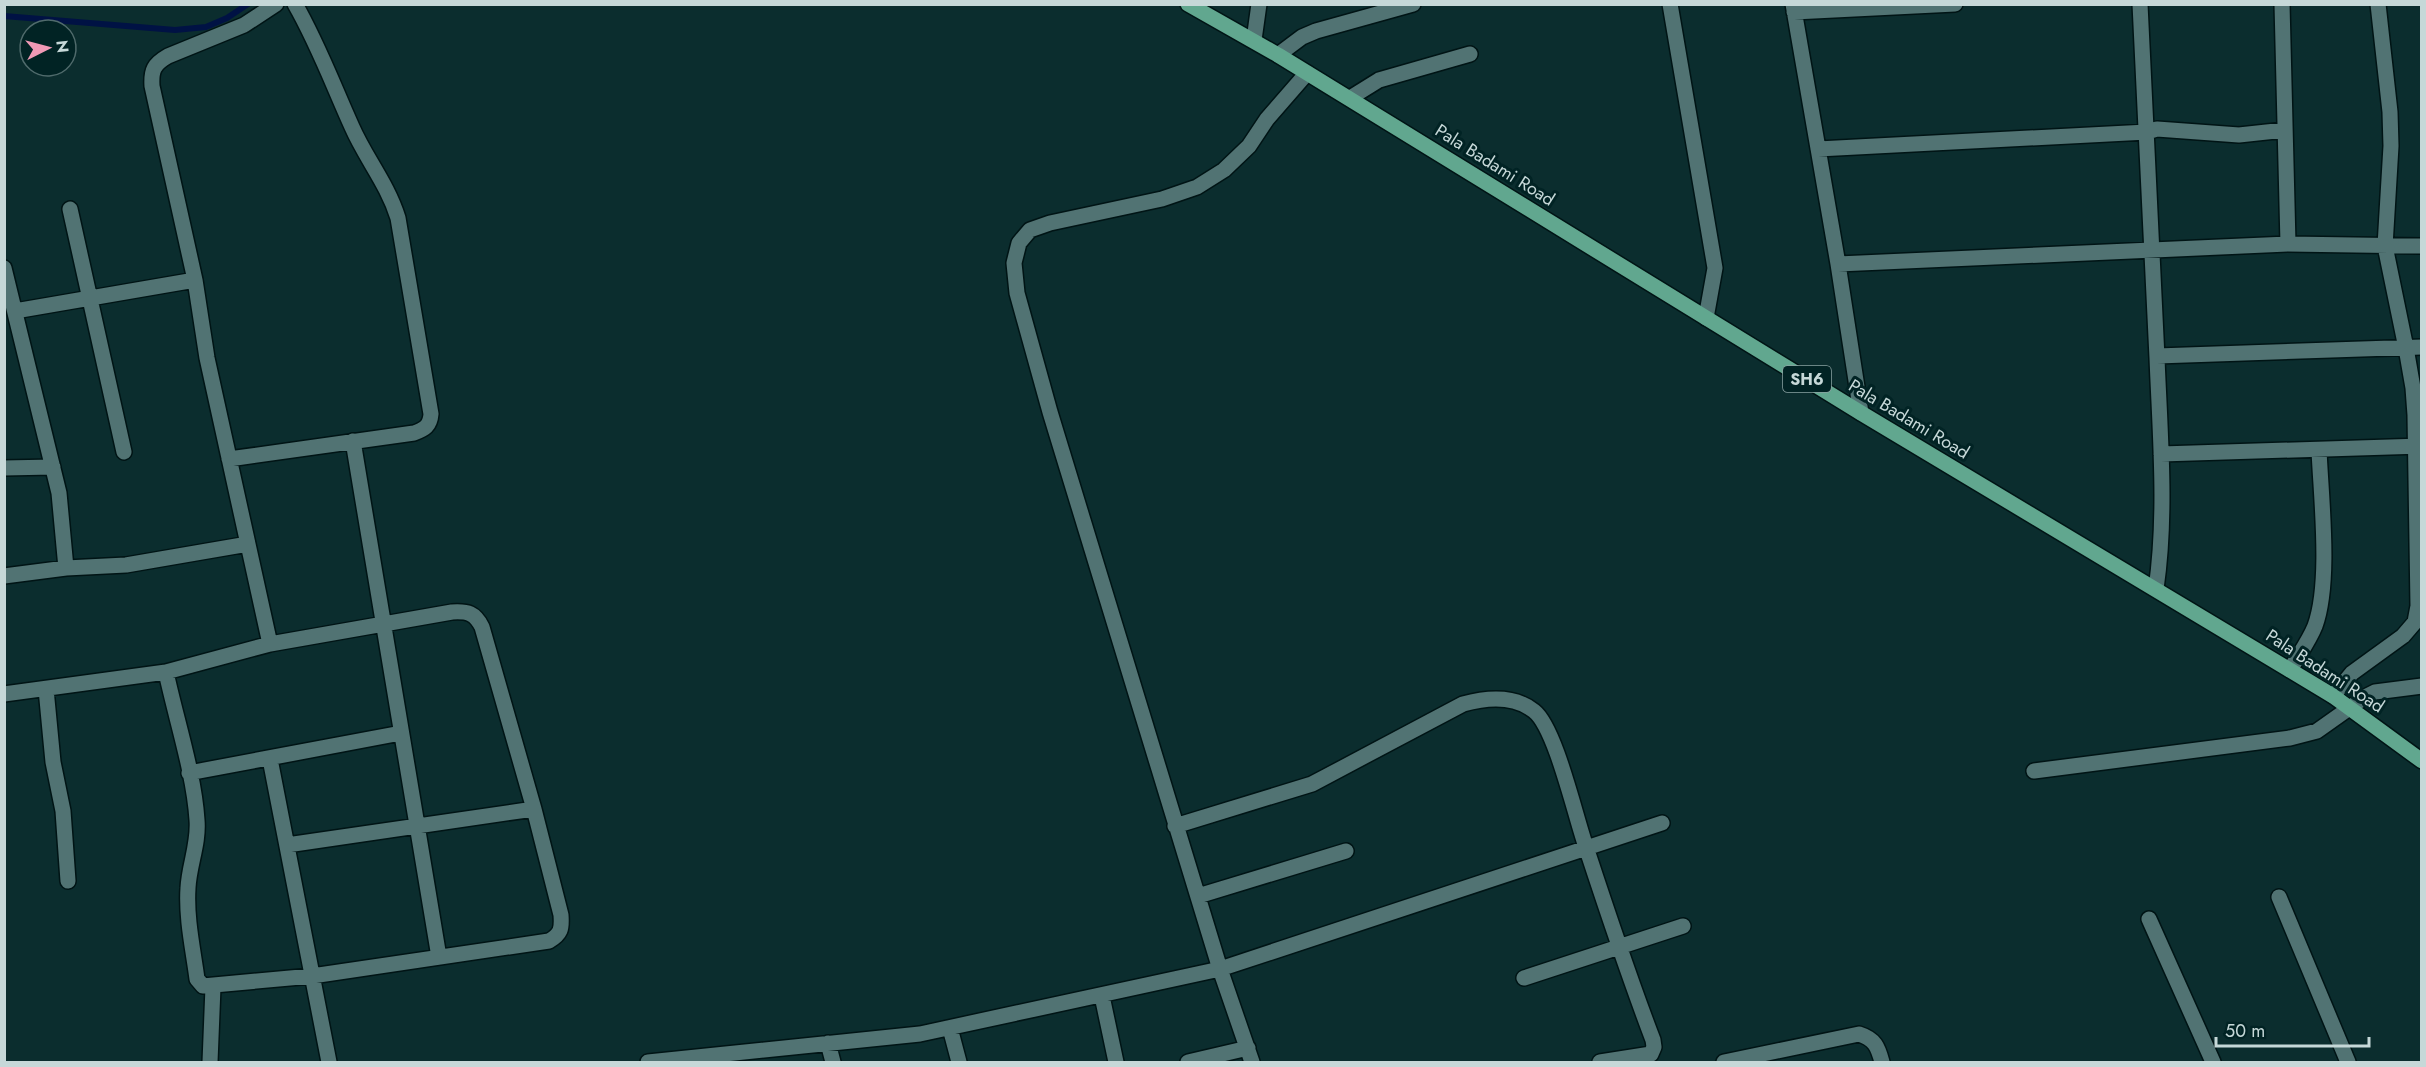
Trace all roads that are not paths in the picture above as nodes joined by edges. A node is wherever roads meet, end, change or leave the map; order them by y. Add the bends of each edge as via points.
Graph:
1 (276, 4) edge
2 (295, 4) edge
3 (1188, 4) edge
4 (1258, 4) edge
5 (1413, 4) edge
6 (1670, 4) edge
7 (1954, 4) edge
8 (2140, 4) edge
9 (2282, 4) edge
10 (2378, 4) edge
11 (1794, 8) edge
12 (1254, 40) junction
13 (1470, 54) dead end
14 (1278, 55) junction
15 (1307, 73) junction
16 (1350, 98) junction
17 (2285, 130) junction
18 (2147, 132) junction
19 (1818, 149) junction
20 (70, 209) dead end
21 (2288, 244) junction
22 (2385, 246) junction
23 (2421, 246) edge
24 (2153, 252) junction
25 (1838, 264) junction
26 (4, 268) edge
27 (195, 280) junction
28 (91, 296) junction
29 (15, 311) junction
30 (1706, 318) junction
31 (2421, 347) edge
32 (2406, 348) junction
33 (2157, 356) junction
34 (1861, 413) junction
35 (353, 441) junction
36 (2418, 446) edge
37 (2319, 450) junction
38 (124, 452) dead end
39 (2161, 454) junction
40 (229, 459) junction
41 (53, 467) junction
42 (4, 468) edge
43 (248, 544) junction
44 (66, 568) junction
45 (4, 576) edge
46 (2156, 589) junction
47 (382, 624) junction
48 (270, 644) junction
49 (2290, 670) junction
50 (166, 672) junction
51 (2421, 686) edge
52 (46, 689) junction
53 (4, 694) edge
54 (2333, 696) junction
55 (2351, 708) junction
56 (401, 733) junction
57 (270, 759) junction
58 (2421, 761) edge
59 (2034, 771) dead end
60 (189, 774) junction
61 (534, 809) junction
62 (1662, 823) dead end
63 (416, 825) junction
64 (1175, 826) junction
65 (287, 845) junction
66 (1586, 848) junction
67 (1346, 851) dead end
68 (68, 881) dead end
69 (1198, 896) junction
70 (2279, 897) dead end
71 (2149, 919) dead end
72 (1683, 926) dead end
73 (1620, 946) junction
74 (439, 957) junction
75 (1220, 969) junction
76 (312, 976) junction
77 (1524, 978) dead end
78 (213, 987) junction
79 (1102, 996) junction
80 (950, 1029) junction
81 (828, 1043) junction
82 (1250, 1055) edge
83 (711, 1059) edge
84 (210, 1062) edge
85 (329, 1062) edge
86 (648, 1062) edge
87 (833, 1062) edge
88 (959, 1062) edge
89 (1116, 1062) edge
90 (1188, 1062) edge
91 (1600, 1062) edge
92 (1724, 1062) edge
93 (1882, 1062) edge
94 (2213, 1062) edge
95 (2348, 1062) edge

1 - 27 street via 244,25 168,56 156,63 152,72
2 - 35 street via 399,218 431,414 425,429
3 - 12 main road, Pala Badami Road / SH6
4 - 12 street
5 - 14 street via 1309,34
6 - 30 street via 1715,268
7 - 11 street
8 - 18 street
9 - 17 street
10 - 22 street via 2391,146
11 - 19 street
12 - 14 main road, Pala Badami Road / SH6
13 - 16 street via 1379,80
14 - 15 main road, Pala Badami Road / SH6
15 - 16 main road, Pala Badami Road / SH6
15 - 64 street via 1249,146 1224,170 1197,187 1162,199 1030,230 1020,243 1014,263 1017,293 1050,412
16 - 30 main road, Pala Badami Road / SH6
17 - 18 street via 2239,135 2157,129
17 - 21 street
18 - 19 street
18 - 24 street
19 - 25 street
20 - 28 street
21 - 22 street
21 - 24 street
22 - 23 street
22 - 32 street
24 - 25 street
24 - 33 street
25 - 34 street
26 - 29 street
27 - 28 street
27 - 40 street
28 - 29 street
28 - 38 street
29 - 41 street
30 - 34 main road, Pala Badami Road / SH6
31 - 32 street
32 - 33 street
32 - 36 street
33 - 39 street
34 - 46 main road, Pala Badami Road / SH6
35 - 40 street
35 - 47 street
36 - 37 street
36 - 54 street via 2415,622 2403,636 2352,673
37 - 39 street
37 - 49 street via 2323,547 2320,606 2314,627
39 - 46 street via 2162,530
40 - 43 street
41 - 42 street
41 - 44 street
43 - 44 street via 126,565
43 - 48 street
44 - 45 street
46 - 49 main road, Pala Badami Road / SH6
47 - 48 street
47 - 56 street
47 - 61 street via 452,612 467,611 477,616
48 - 50 street
49 - 54 main road, Pala Badami Road / SH6
50 - 52 street
50 - 60 street
51 - 55 street via 2375,692
52 - 53 street
52 - 68 street via 53,762 63,810
54 - 55 main road, Pala Badami Road / SH6
55 - 58 main road, Pala Badami Road / SH6
55 - 59 street via 2317,731 2290,738
56 - 57 street
56 - 63 street
57 - 60 street
57 - 65 street
60 - 78 street via 197,838 187,904 197,979 203,986
61 - 63 street
61 - 74 street via 561,915 558,936
62 - 66 street
63 - 65 street
63 - 74 street
64 - 66 street via 1312,784 1463,704 1496,699 1534,710 1545,724
64 - 69 street
65 - 76 street
66 - 73 street
66 - 75 street
67 - 69 street
69 - 75 street
70 - 95 street
71 - 94 street
72 - 73 street
73 - 77 street
73 - 91 street via 1653,1047 1651,1054 1644,1056
74 - 76 street
75 - 79 street
75 - 82 street
76 - 78 street
76 - 85 street
78 - 84 street
79 - 80 street
79 - 89 street
80 - 81 street
80 - 88 street
81 - 83 street
81 - 87 street
82 - 90 street
83 - 86 street
92 - 93 street via 1859,1034 1877,1044

